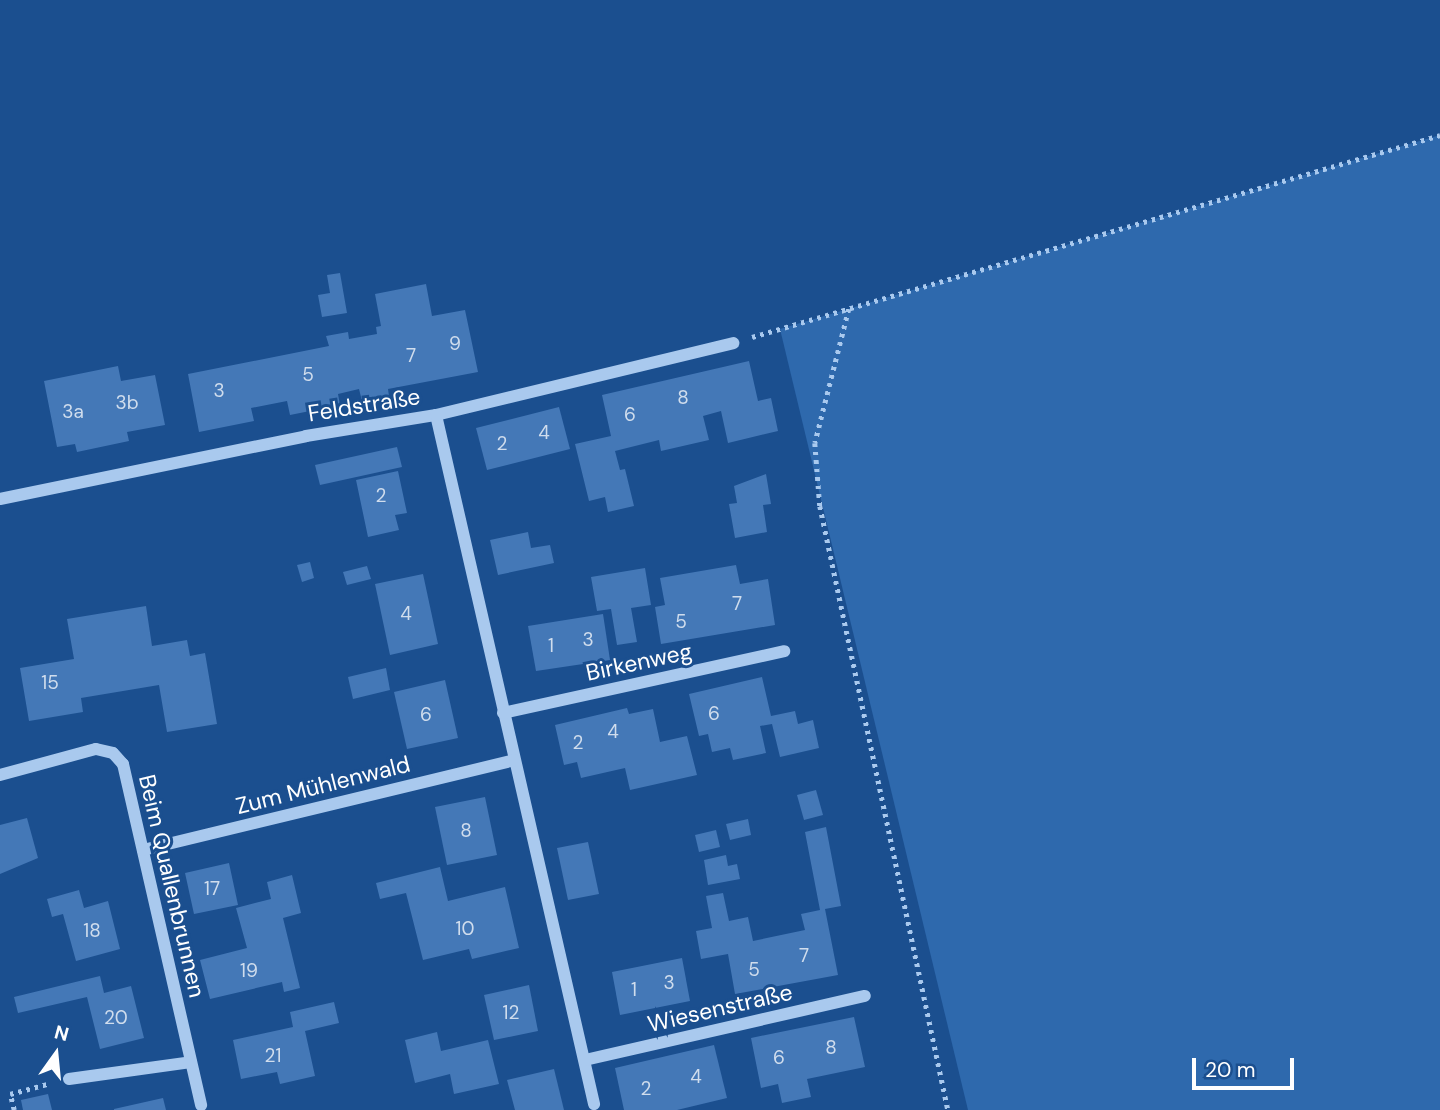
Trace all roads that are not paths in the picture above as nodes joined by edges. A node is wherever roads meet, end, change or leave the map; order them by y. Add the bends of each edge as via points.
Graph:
1 (733, 343) road end
2 (436, 415) junction
3 (0, 499) edge
4 (785, 652) dead end
5 (503, 713) junction
6 (514, 760) junction
7 (0, 775) edge
8 (143, 850) junction
9 (864, 996) dead end
10 (585, 1060) junction
11 (191, 1062) junction
12 (69, 1079) road end
13 (594, 1104) dead end
14 (201, 1105) dead end

1 - 2 street, Feldstraße
2 - 3 street, Feldstraße via 306,436
2 - 5 street
4 - 5 street, Birkenweg
5 - 6 street
6 - 8 street, Zum Mühlenwald
6 - 10 street
7 - 8 street, Beim Quallenbrunnen via 96,749 113,753 123,764
8 - 11 street, Beim Quallenbrunnen
9 - 10 street, Wiesenstraße
10 - 13 street
11 - 12 street
11 - 14 street, Beim Quallenbrunnen

